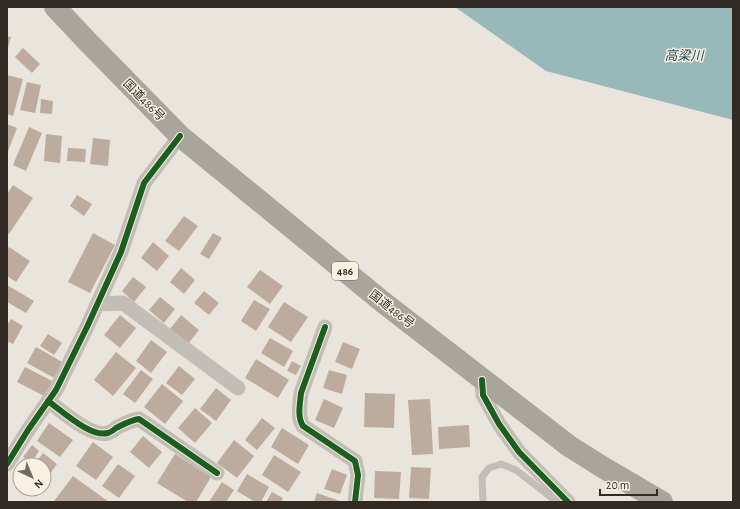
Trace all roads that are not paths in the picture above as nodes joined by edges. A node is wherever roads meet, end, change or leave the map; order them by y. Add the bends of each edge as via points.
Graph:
1 (55, 7) edge
2 (180, 136) junction
3 (97, 304) junction
4 (325, 327) dead end
5 (482, 380) junction
6 (238, 388) dead end
7 (48, 401) junction
8 (7, 464) edge
9 (217, 472) dead end
10 (355, 502) edge
11 (483, 502) edge
12 (557, 502) edge
13 (568, 502) edge
14 (662, 502) edge

1 - 2 highway, 国道486号 / 486
2 - 3 street via 144,183 121,252
2 - 5 highway, 国道486号 / 486
3 - 6 street via 122,303
3 - 7 street via 56,390
4 - 10 street via 301,393 300,422 355,461 358,475
5 - 13 street via 483,395 499,424 519,452
5 - 14 highway, 国道486号 / 486 via 569,446
7 - 8 street
7 - 9 street via 88,430 99,433 108,433 124,423 139,419
11 - 12 lane via 482,477 490,468 501,464 516,470

